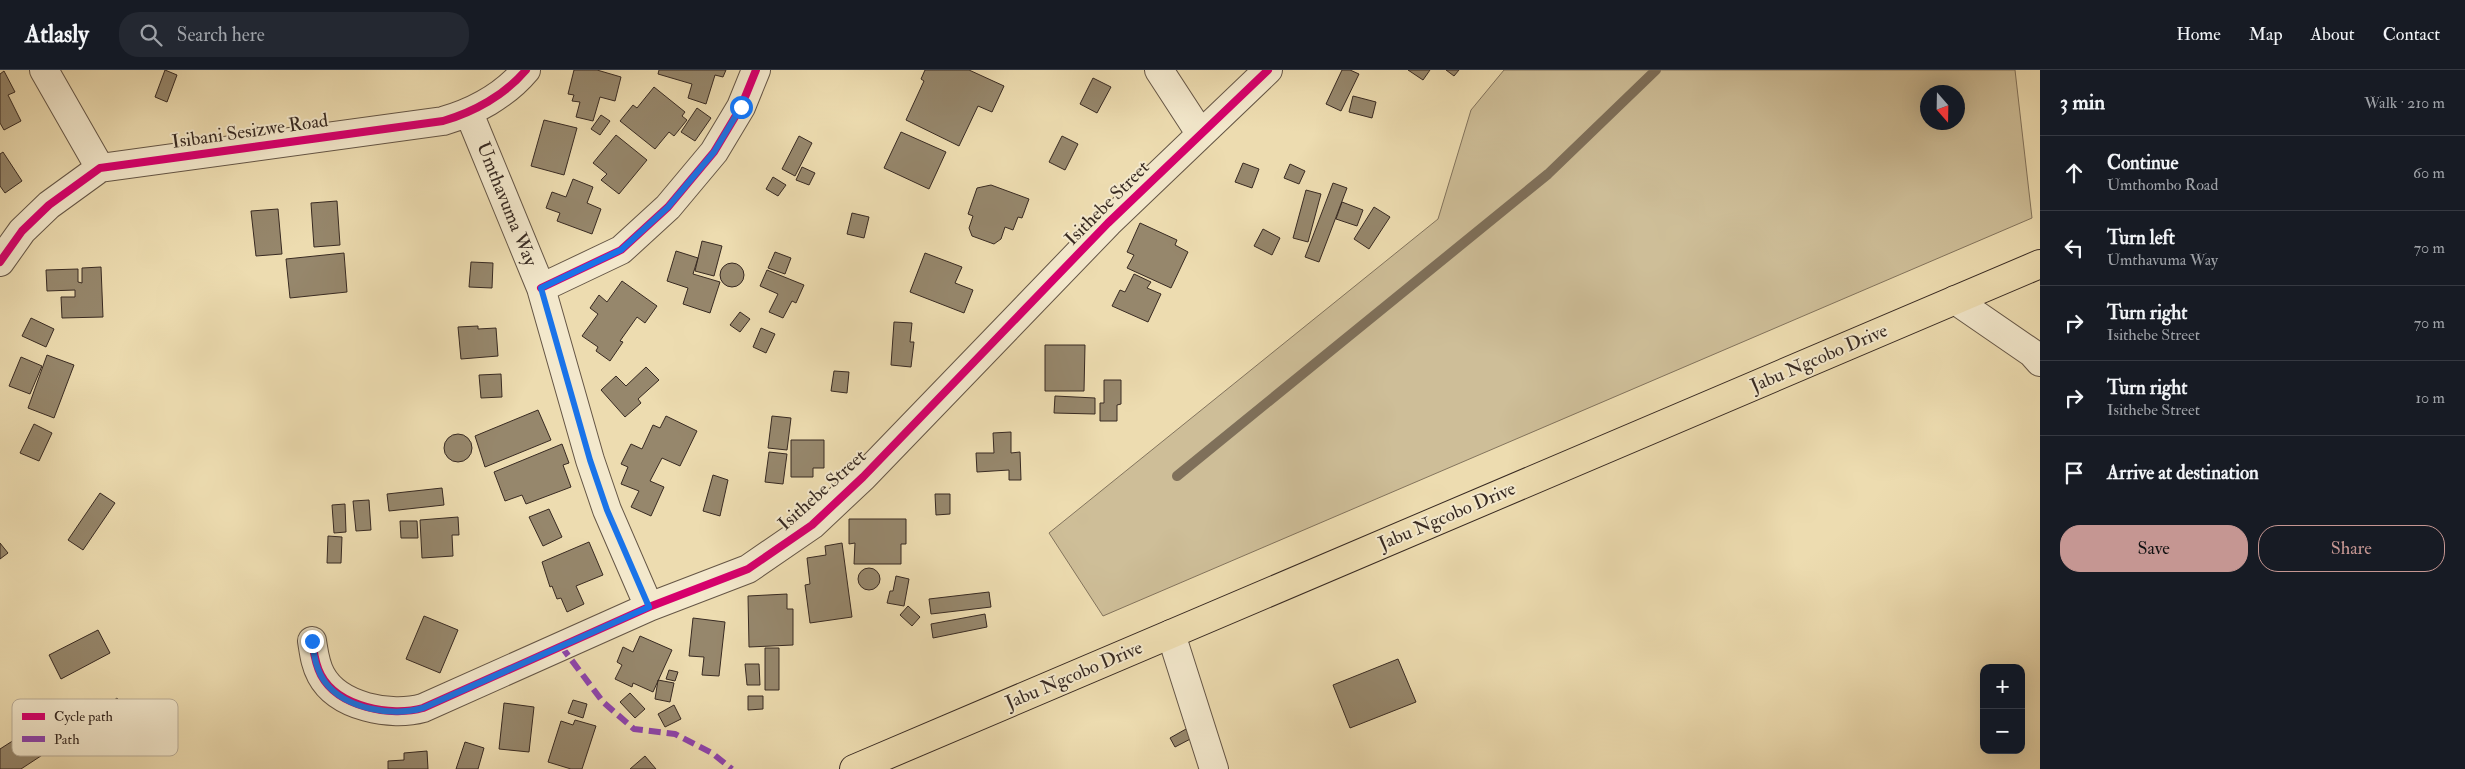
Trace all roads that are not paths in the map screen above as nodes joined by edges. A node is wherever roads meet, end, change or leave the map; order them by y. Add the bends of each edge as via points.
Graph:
1 (44, 70) edge
2 (526, 70) edge
3 (756, 70) edge
4 (1159, 70) edge
5 (1268, 70) edge
6 (469, 113) junction
7 (1200, 133) junction
8 (100, 168) junction
9 (0, 262) edge
10 (2040, 264) edge
11 (541, 288) junction
12 (1955, 300) junction
13 (2040, 362) edge
14 (649, 607) junction
15 (1170, 634) junction
16 (312, 641) dead end
17 (854, 769) edge
18 (1214, 769) edge

1 - 8 street
2 - 6 street, Isibani Sesizwe Road via 498,95
3 - 11 street via 741,107 714,152 668,207 621,250
4 - 7 street
5 - 7 street, Isithebe Street
6 - 8 street, Isibani Sesizwe Road via 443,121
6 - 11 street, Umthavuma Way
7 - 14 street, Isithebe Street via 812,525 748,569
8 - 9 street, Isibani Sesizwe Road via 49,205 22,231
10 - 12 main road, Jabu Ngcobo Drive
11 - 14 street, Umthavuma Way via 607,510
12 - 13 street via 2032,353
12 - 15 main road, Jabu Ngcobo Drive
14 - 16 street, Isithebe Street via 423,708 407,712 370,708 338,693 321,675
15 - 17 main road, Jabu Ngcobo Drive
15 - 18 street

